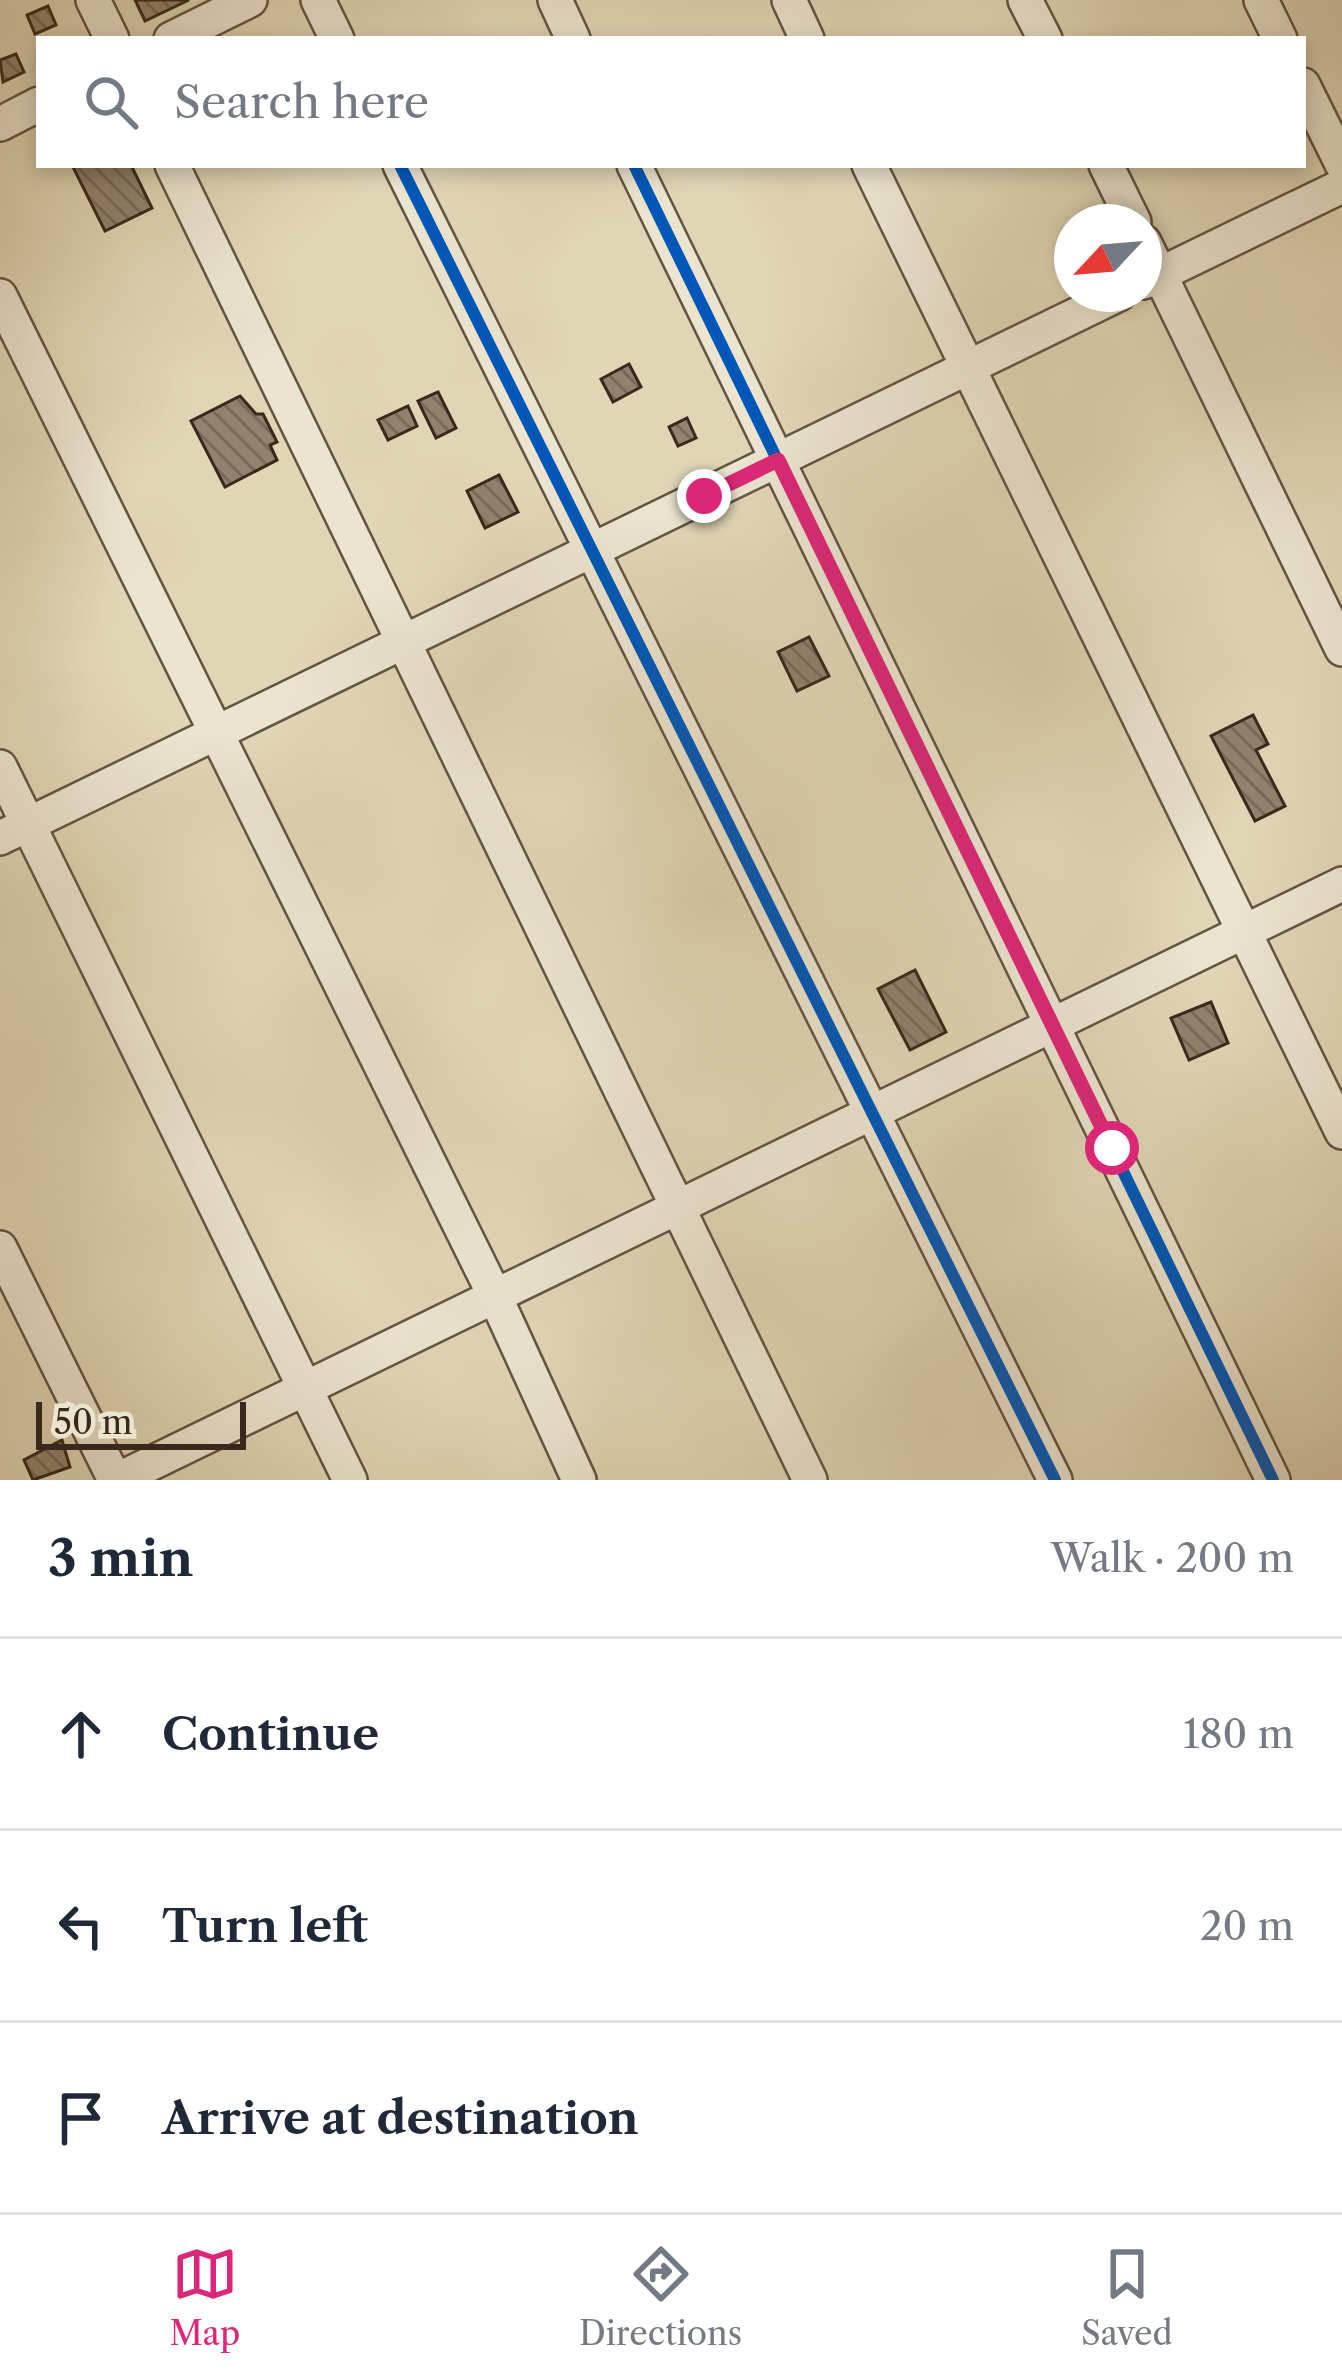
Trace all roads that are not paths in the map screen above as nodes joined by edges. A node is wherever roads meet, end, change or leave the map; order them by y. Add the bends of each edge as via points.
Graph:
1 (93, 0) edge
2 (250, 0) edge
3 (318, 0) edge
4 (555, 0) edge
5 (789, 0) edge
6 (1025, 0) edge
7 (1261, 0) edge
8 (111, 36) edge
9 (177, 36) edge
10 (336, 36) edge
11 (572, 36) edge
12 (806, 36) edge
13 (1043, 36) edge
14 (1279, 36) edge
15 (1306, 91) edge
16 (36, 106) edge
17 (0, 124) edge
18 (1342, 164) edge
19 (173, 168) edge
20 (401, 168) edge
21 (635, 168) edge
22 (870, 168) edge
23 (1107, 168) edge
24 (1342, 185) edge
25 (1125, 204) edge
26 (1162, 273) edge
27 (0, 296) edge
28 (1162, 298) edge
29 (1082, 312) edge
30 (969, 367) junction
31 (778, 460) junction
32 (592, 550) junction
33 (404, 642) junction
34 (1342, 649) edge
35 (217, 732) junction
36 (0, 766) edge
37 (14, 831) edge
38 (1342, 884) edge
39 (1244, 931) junction
40 (1052, 1023) junction
41 (871, 1110) junction
42 (1342, 1132) edge
43 (676, 1204) junction
44 (0, 1248) edge
45 (493, 1292) junction
46 (307, 1386) junction
47 (116, 1480) edge
48 (350, 1480) edge
49 (579, 1480) edge
50 (810, 1480) edge
51 (1055, 1480) edge
52 (1274, 1480) edge

1 - 8 street
2 - 9 street
3 - 10 street
4 - 11 street
5 - 12 street
6 - 13 street
7 - 14 street
15 - 18 street
16 - 17 street
19 - 33 street
20 - 32 street
21 - 31 street
22 - 30 street
23 - 25 street
24 - 26 street
27 - 35 street
28 - 34 street
29 - 30 street
30 - 31 street
30 - 39 street
31 - 32 street
31 - 40 street
32 - 33 street
32 - 41 street
33 - 35 street
33 - 43 street
35 - 37 street
35 - 45 street
36 - 37 street
37 - 46 street
38 - 39 street
39 - 40 street
39 - 42 street
40 - 41 street
40 - 52 street
41 - 43 street
41 - 51 street
43 - 45 street
43 - 50 street
44 - 47 street
45 - 46 street
45 - 49 street
46 - 47 street
46 - 48 street

